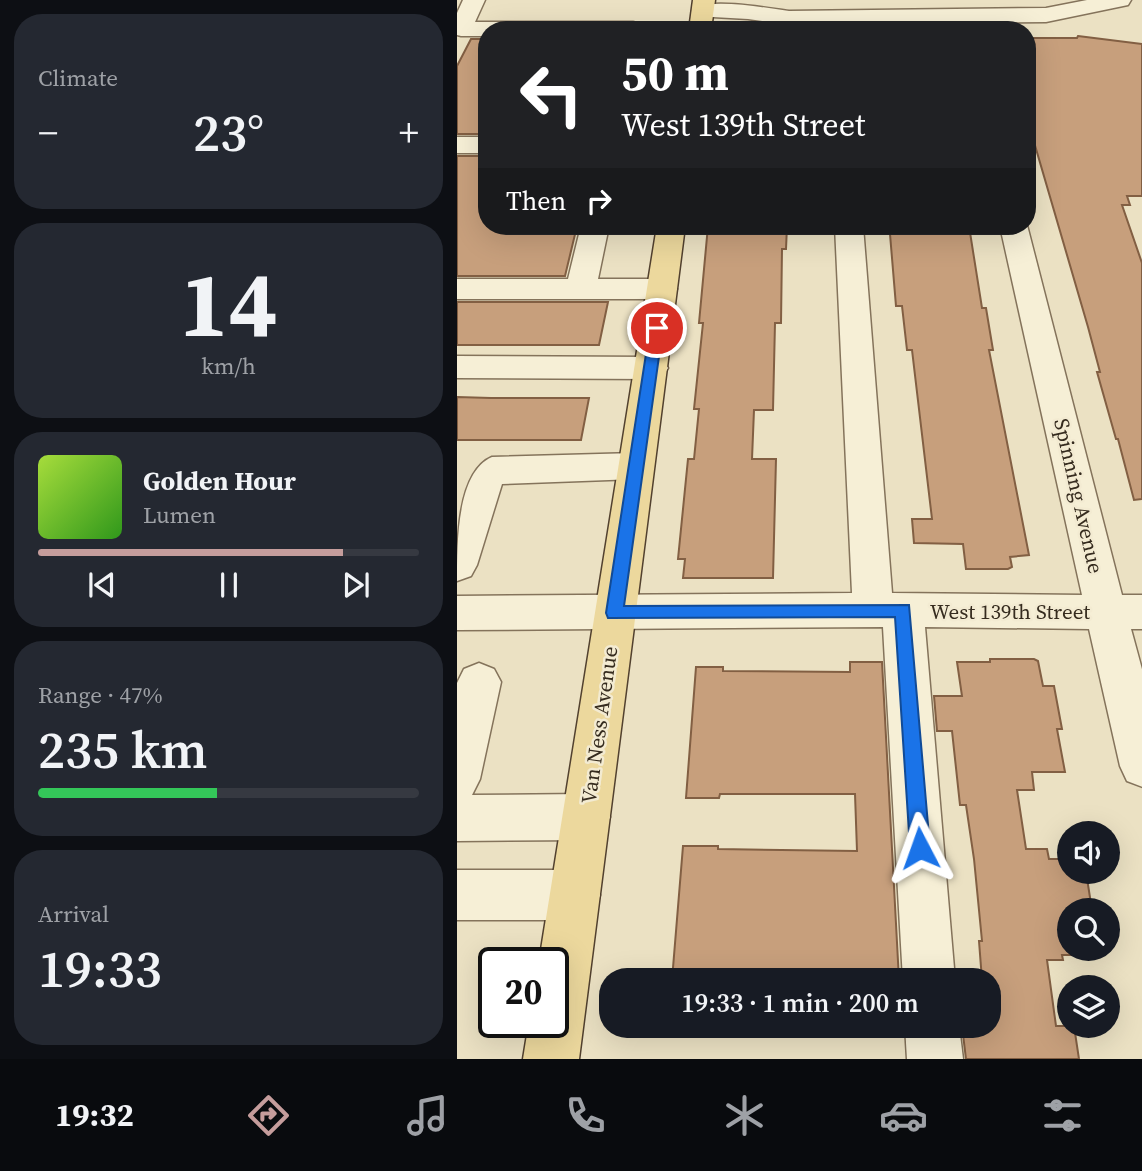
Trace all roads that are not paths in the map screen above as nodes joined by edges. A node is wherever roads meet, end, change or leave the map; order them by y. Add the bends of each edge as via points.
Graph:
1 (474, 0) edge
2 (1129, 6) edge
3 (702, 14) edge
4 (1036, 32) edge
5 (478, 36) edge
6 (458, 38) edge
7 (478, 45) edge
8 (457, 145) edge
9 (478, 145) edge
10 (593, 235) edge
11 (670, 235) edge
12 (850, 235) edge
13 (1017, 235) edge
14 (457, 289) edge
15 (581, 289) junction
16 (662, 289) junction
17 (457, 367) edge
18 (651, 368) junction
19 (636, 466) junction
20 (457, 565) edge
21 (888, 610) junction
22 (1125, 612) edge
23 (457, 613) edge
24 (615, 613) junction
25 (479, 682) dead end
26 (1142, 766) edge
27 (457, 779) edge
28 (586, 817) junction
29 (457, 818) edge
30 (457, 895) edge
31 (575, 895) junction
32 (928, 968) edge
33 (933, 1038) edge
34 (551, 1059) edge
35 (935, 1059) edge

1 - 6 street
2 - 3 street via 963,17
2 - 4 street via 1069,30
5 - 6 street
6 - 7 street
8 - 9 street
10 - 15 street
11 - 16 main road, Van Ness Avenue
12 - 21 street
13 - 22 street, Spinning Avenue
14 - 15 street
15 - 16 street
16 - 18 main road, Van Ness Avenue
17 - 18 street
18 - 19 main road, Van Ness Avenue
19 - 20 street via 493,471 482,484
19 - 24 main road, Van Ness Avenue
21 - 22 street, West 139th Street
21 - 24 street, West 139th Street
21 - 32 street
22 - 26 street, Spinning Avenue
23 - 24 street, West 139th Street
24 - 28 main road, Van Ness Avenue
25 - 27 street
28 - 29 street
28 - 31 main road, Van Ness Avenue
30 - 31 street
31 - 34 main road, Van Ness Avenue
33 - 35 street

